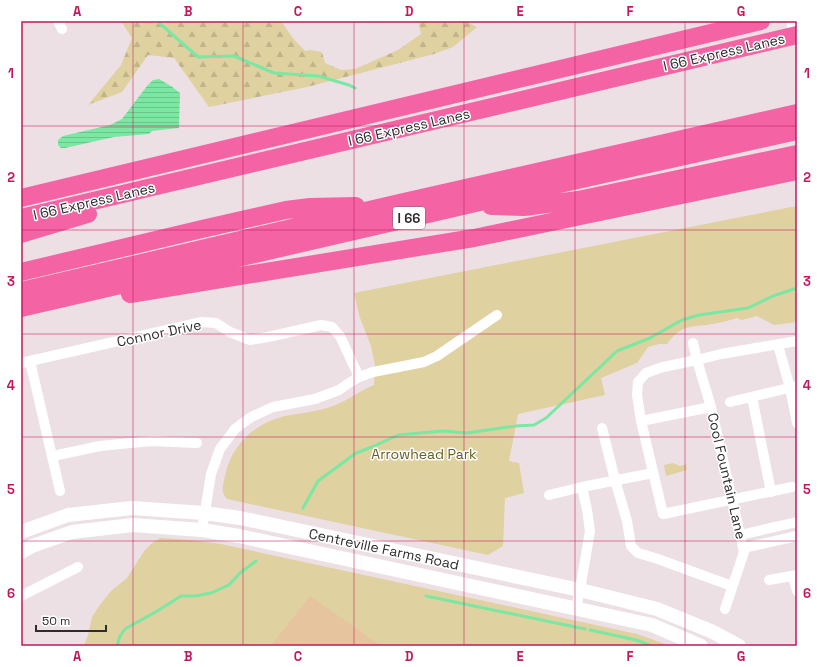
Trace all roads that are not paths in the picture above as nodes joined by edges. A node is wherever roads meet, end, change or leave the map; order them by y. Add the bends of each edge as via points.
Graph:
1 (761, 21) edge
2 (793, 21) edge
3 (791, 37) edge
4 (797, 113) edge
5 (797, 130) edge
6 (797, 154) edge
7 (269, 160) junction
8 (797, 171) edge
9 (21, 198) edge
10 (21, 218) edge
11 (21, 234) edge
12 (21, 272) edge
13 (21, 291) edge
14 (21, 308) edge
15 (21, 312) edge
16 (497, 315) dead end
17 (797, 341) edge
18 (693, 343) dead end
19 (778, 345) junction
20 (697, 360) junction
21 (25, 362) edge
22 (359, 377) junction
23 (794, 387) edge
24 (752, 397) junction
25 (730, 402) dead end
26 (711, 407) junction
27 (641, 421) junction
28 (797, 423) edge
29 (602, 428) dead end
30 (197, 443) dead end
31 (53, 456) junction
32 (653, 473) junction
33 (616, 480) junction
34 (582, 487) junction
35 (792, 488) dead end
36 (60, 491) dead end
37 (771, 492) junction
38 (549, 495) dead end
39 (732, 500) junction
40 (204, 513) junction
41 (797, 522) edge
42 (202, 530) junction
43 (21, 532) edge
44 (740, 535) junction
45 (797, 536) edge
46 (743, 548) junction
47 (21, 552) edge
48 (78, 567) dead end
49 (795, 576) edge
50 (769, 580) dead end
51 (732, 586) junction
52 (580, 590) junction
53 (797, 591) edge
54 (21, 596) edge
55 (576, 608) junction
56 (725, 609) dead end
57 (702, 646) edge
58 (740, 646) edge

1 - 9 highway
2 - 3 street
3 - 7 highway, I 66 Express Lanes
4 - 13 highway
5 - 14 highway, I 66
6 - 12 highway via 578,200 524,207 337,206 286,210
7 - 10 highway, I 66 Express Lanes
7 - 11 highway
8 - 15 highway via 474,238
16 - 22 street via 424,362
17 - 19 street
18 - 20 street, Cool Fountain Lane
19 - 20 street
19 - 23 street
20 - 26 street, Cool Fountain Lane
20 - 27 street via 646,373 638,382
21 - 22 street, Connor Drive via 202,322 216,323 250,340 322,325 332,328 340,336
21 - 31 street
22 - 40 street via 339,390 315,399 273,407 251,417 235,429 220,449 211,474
23 - 24 street
23 - 28 street
24 - 25 street
24 - 37 street
26 - 27 street
26 - 39 street, Cool Fountain Lane
27 - 32 street
29 - 33 street
30 - 31 street via 151,441 100,446
31 - 36 street
32 - 33 street
32 - 39 street via 663,514
33 - 34 street
33 - 51 street via 631,546 638,553
34 - 38 street
34 - 52 street via 590,531
35 - 37 street
37 - 39 street
39 - 44 street, Cool Fountain Lane
40 - 42 street
40 - 43 street, Centreville Farms Road via 132,508 90,512 68,515
40 - 52 street, Centreville Farms Road via 240,518
41 - 44 street
42 - 47 street, Centreville Farms Road via 132,526 72,532
42 - 55 street, Centreville Farms Road
44 - 46 street, Cool Fountain Lane
45 - 46 street
46 - 51 street, Cool Fountain Lane via 744,552
48 - 54 street
49 - 50 street
49 - 53 street
51 - 56 street, Cool Fountain Lane
52 - 55 street
52 - 58 street, Centreville Farms Road via 657,609
55 - 57 street, Centreville Farms Road via 652,625

